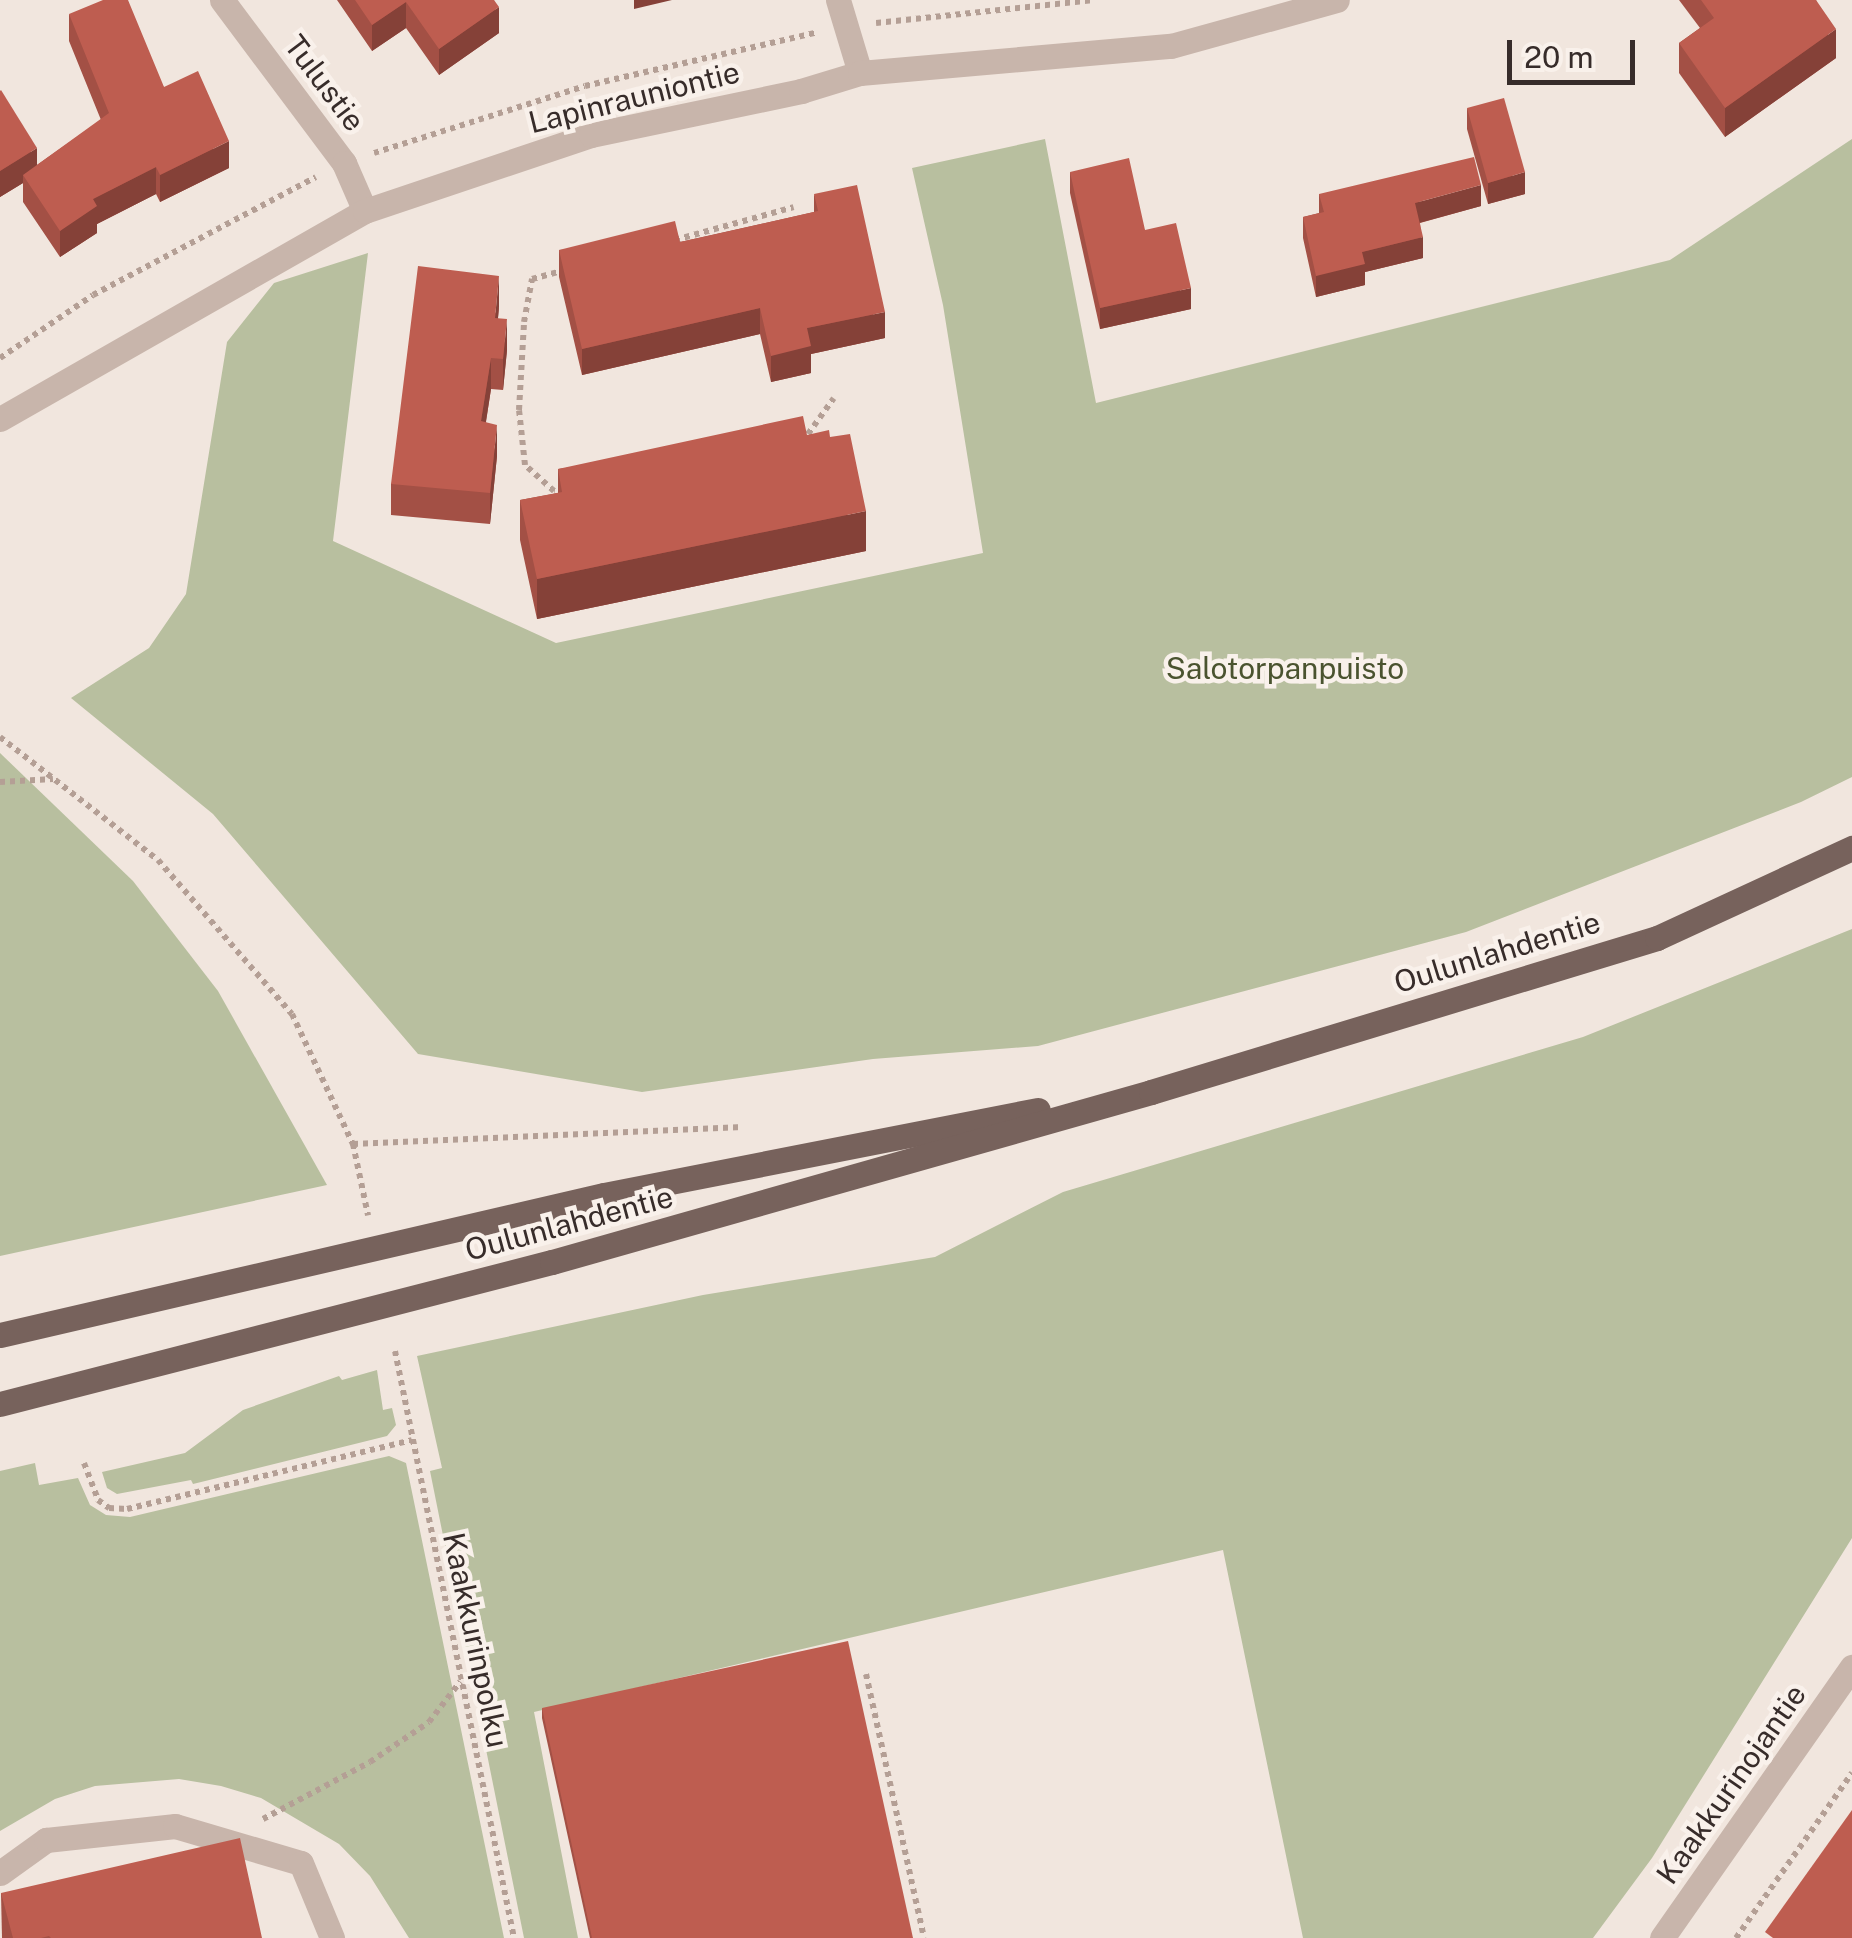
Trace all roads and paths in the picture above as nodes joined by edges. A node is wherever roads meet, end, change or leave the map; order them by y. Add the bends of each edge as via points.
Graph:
1 (222, 0) edge
2 (838, 0) edge
3 (1337, 0) edge
4 (860, 73) junction
5 (794, 207) dead end
6 (365, 210) junction
7 (663, 243) edge
8 (570, 269) edge
9 (834, 398) dead end
10 (0, 419) edge
11 (792, 440) edge
12 (573, 488) edge
13 (0, 737) edge
14 (54, 779) junction
15 (0, 782) edge
16 (1852, 848) edge
17 (1151, 1092) junction
18 (743, 1127) dead end
19 (353, 1144) junction
20 (368, 1215) dead end
21 (0, 1336) edge
22 (394, 1352) dead end
23 (0, 1404) edge
24 (412, 1440) junction
25 (84, 1464) dead end
26 (1852, 1667) edge
27 (866, 1674) dead end
28 (461, 1682) junction
29 (1852, 1774) edge
30 (207, 1835) junction
31 (0, 1873) edge
32 (332, 1938) edge
33 (514, 1938) edge
34 (924, 1938) edge
35 (1662, 1938) edge
36 (1736, 1938) edge

1 - 6 street, Tulustie via 344,163
2 - 4 street
3 - 4 street, Lapinrauniontie via 1170,46
4 - 6 street, Lapinrauniontie via 590,135
5 - 7 path
6 - 10 street, Lapinrauniontie
8 - 12 path via 532,280 520,410 525,466 554,491
9 - 11 path via 808,434
13 - 14 path
14 - 15 path
14 - 19 path via 158,860 292,1014
16 - 17 main road, Oulunlahdentie via 1657,938
17 - 21 main road, Oulunlahdentie via 940,1126 604,1195
17 - 23 main road, Oulunlahdentie via 552,1262
18 - 19 path
19 - 20 path
22 - 24 path, Kaakkurinpolku
24 - 25 path via 127,1509 98,1500
24 - 28 path, Kaakkurinpolku
26 - 35 street, Kaakkurinojantie
27 - 34 path
28 - 30 path via 429,1722 370,1762 257,1822
28 - 33 path, Kaakkurinpolku
29 - 36 path
30 - 31 street via 174,1826 46,1840
30 - 32 street via 300,1862

